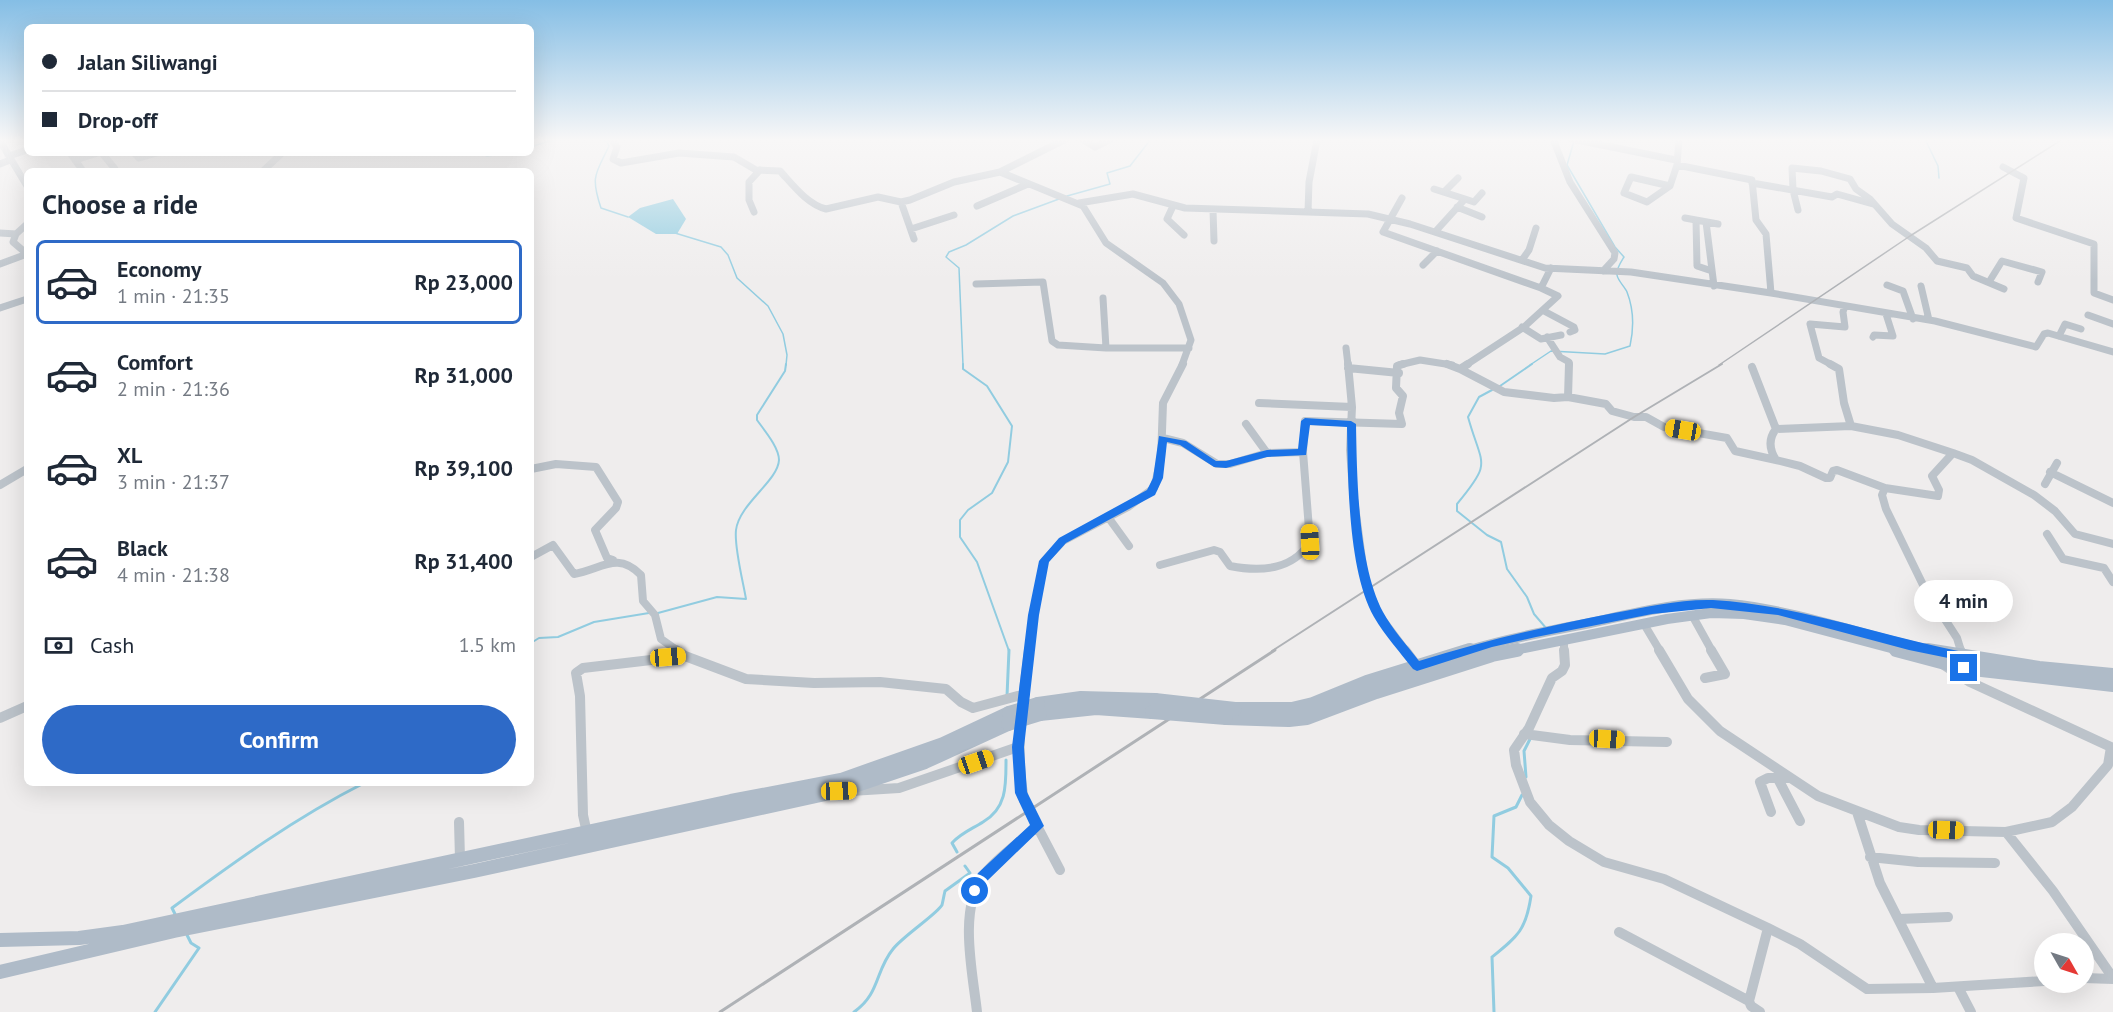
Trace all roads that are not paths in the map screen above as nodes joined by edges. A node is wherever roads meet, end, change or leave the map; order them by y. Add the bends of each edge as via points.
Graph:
1 (749, 186) edge
2 (795, 186) edge
3 (944, 186) edge
4 (1023, 186) edge
5 (1034, 186) edge
6 (1309, 186) edge
7 (1450, 186) edge
8 (1573, 186) edge
9 (1627, 186) edge
10 (1670, 186) edge
11 (1754, 186) edge
12 (1779, 186) edge
13 (1793, 186) edge
14 (1854, 186) edge
15 (2022, 186) edge
16 (1434, 189) dead end
17 (1793, 190) junction
18 (1444, 192) junction
19 (1482, 193) dead end
20 (1402, 198) dead end
21 (1465, 199) junction
22 (901, 202) junction
23 (1079, 203) junction
24 (1874, 204) junction
25 (977, 206) dead end
26 (1173, 206) junction
27 (1457, 207) junction
28 (1213, 210) junction
29 (1798, 210) dead end
30 (754, 212) dead end
31 (1308, 212) junction
32 (954, 214) dead end
33 (1482, 217) dead end
34 (1684, 218) dead end
35 (1391, 219) junction
36 (1696, 220) junction
37 (1706, 222) junction
38 (1718, 224) dead end
39 (24, 227) edge
40 (1536, 228) dead end
41 (911, 229) junction
42 (1435, 232) junction
43 (0, 233) edge
44 (16, 234) junction
45 (1184, 235) dead end
46 (914, 239) dead end
47 (1214, 241) dead end
48 (24, 251) edge
49 (1437, 251) junction
50 (24, 255) edge
51 (1512, 257) junction
52 (1522, 260) junction
53 (0, 264) edge
54 (1423, 265) dead end
55 (1551, 268) junction
56 (1603, 271) junction
57 (1712, 271) junction
58 (1500, 272) junction
59 (1989, 282) junction
60 (2038, 282) dead end
61 (976, 284) dead end
62 (1887, 285) dead end
63 (1714, 286) junction
64 (1921, 286) dead end
65 (1541, 288) junction
66 (2004, 289) dead end
67 (1771, 293) junction
68 (1103, 298) dead end
69 (24, 300) edge
70 (2113, 300) edge
71 (1845, 306) junction
72 (0, 308) edge
73 (1544, 311) junction
74 (1886, 314) junction
75 (2088, 315) dead end
76 (1913, 319) junction
77 (1929, 320) junction
78 (2113, 324) edge
79 (1522, 327) junction
80 (2081, 329) dead end
81 (1570, 332) dead end
82 (1561, 334) dead end
83 (2059, 336) junction
84 (1547, 337) junction
85 (1873, 337) dead end
86 (1106, 348) junction
87 (1189, 348) junction
88 (1346, 348) dead end
89 (2113, 352) edge
90 (1752, 367) dead end
91 (1348, 368) junction
92 (1460, 369) junction
93 (1398, 373) junction
94 (1568, 397) junction
95 (1259, 403) dead end
96 (1304, 405) junction
97 (1352, 407) junction
98 (1305, 421) junction
99 (1246, 424) dead end
100 (1351, 424) junction
101 (1851, 426) junction
102 (1776, 429) junction
103 (1163, 438) junction
104 (1303, 452) junction
105 (1267, 453) junction
106 (1953, 453) junction
107 (1776, 460) junction
108 (2057, 463) dead end
109 (534, 468) edge
110 (24, 471) edge
111 (2050, 472) junction
112 (2045, 484) dead end
113 (0, 485) edge
114 (1885, 488) junction
115 (2113, 503) edge
116 (1108, 517) junction
117 (2047, 534) dead end
118 (2113, 544) edge
119 (1129, 546) dead end
120 (534, 556) edge
121 (613, 560) junction
122 (1160, 565) dead end
123 (2113, 582) edge
124 (1692, 615) junction
125 (1644, 624) junction
126 (1564, 641) junction
127 (685, 656) junction
128 (1940, 658) junction
129 (1963, 662) junction
130 (1417, 666) junction
131 (2113, 675) edge
132 (1705, 678) dead end
133 (2113, 685) edge
134 (1025, 694) junction
135 (24, 707) edge
136 (1231, 713) junction
137 (0, 718) edge
138 (1008, 719) junction
139 (1524, 735) junction
140 (1667, 742) dead end
141 (1018, 747) junction
142 (2112, 747) edge
143 (1777, 777) junction
144 (1789, 778) junction
145 (839, 791) junction
146 (1771, 812) dead end
147 (1857, 812) junction
148 (1800, 821) dead end
149 (459, 822) dead end
150 (1037, 826) junction
151 (2006, 832) junction
152 (587, 833) junction
153 (1870, 857) junction
154 (460, 859) junction
155 (1995, 863) dead end
156 (1060, 870) dead end
157 (312, 897) junction
158 (1948, 917) dead end
159 (1899, 919) junction
160 (1768, 928) junction
161 (1619, 932) dead end
162 (0, 940) edge
163 (0, 972) edge
164 (2094, 978) edge
165 (2113, 978) edge
166 (2034, 982) edge
167 (1958, 987) junction
168 (1933, 988) junction
169 (1749, 1001) junction
170 (977, 1012) edge
171 (1760, 1012) edge
172 (1971, 1012) edge

1 - 30 street via 749,203
2 - 22 street via 824,209 878,197
3 - 22 street
4 - 25 street
5 - 23 street
6 - 31 street
7 - 18 street
8 - 56 street via 1615,253
9 - 10 street via 1624,194 1647,202
11 - 67 street via 1756,220 1766,234
12 - 17 street
13 - 17 street
14 - 24 street
15 - 70 street via 2016,218 2094,244 2094,293
16 - 18 street
17 - 24 street via 1833,197 1837,194
17 - 29 street
18 - 21 street
19 - 21 street via 1474,202
20 - 35 street
21 - 27 street
22 - 41 street
23 - 26 street via 1132,194
23 - 87 street via 1106,243 1173,293 1189,331
24 - 59 street via 1939,263 1967,268 1970,275
26 - 28 street
26 - 45 street via 1167,219
27 - 33 street
27 - 42 street
28 - 31 street
28 - 47 street
31 - 35 street via 1360,213
32 - 41 street
34 - 36 street
35 - 42 street
35 - 49 street via 1383,232
36 - 37 street
36 - 57 street via 1697,266
37 - 38 street
37 - 57 street
39 - 44 street
40 - 52 street
41 - 46 street
42 - 51 street
43 - 44 street
44 - 48 street via 14,242
49 - 54 street
49 - 58 street
50 - 53 street
51 - 52 street
51 - 58 street
52 - 55 street
55 - 56 street
55 - 65 street
56 - 63 street
57 - 63 street
58 - 65 street
59 - 60 street via 2002,261 2042,273
59 - 66 street
61 - 86 street via 1041,281 1053,343
62 - 76 street via 1903,291
63 - 67 street
64 - 77 street
65 - 73 street via 1558,296
67 - 71 street
68 - 86 street
69 - 72 street
71 - 74 street
71 - 101 street via 1845,327 1814,322 1810,326 1819,358 1839,369
73 - 79 street
73 - 81 street via 1574,327
74 - 76 street
74 - 85 street via 1893,336
75 - 78 street
76 - 77 street
77 - 83 street via 2036,347 2045,333
79 - 84 street via 1540,339
79 - 92 street
80 - 83 street via 2064,324
82 - 84 street
83 - 89 street
84 - 94 street via 1560,357 1569,362
86 - 87 street
87 - 103 street via 1163,403
88 - 91 street
90 - 102 street
91 - 93 street
91 - 97 street
92 - 93 street via 1422,360 1398,365
92 - 94 street via 1504,392
93 - 100 street via 1396,388 1403,396 1399,413 1402,424
94 - 107 street via 1606,404 1612,411 1646,417 1664,427 1727,438 1735,451
95 - 96 street
96 - 97 street
96 - 98 street
97 - 100 street
98 - 100 street
98 - 104 street
99 - 105 street
100 - 130 street via 1353,491 1365,582 1379,615
101 - 102 street
101 - 106 street via 1898,435
102 - 107 street via 1770,446
103 - 105 street via 1183,443 1214,464 1230,464
103 - 116 street via 1154,488 1147,496
104 - 105 street
104 - 122 street via 1310,542 1296,558 1250,570 1230,566 1214,550
106 - 114 street via 1932,476 1938,496
106 - 118 street via 2034,495 2075,534
107 - 114 street via 1826,478 1837,470
108 - 111 street
109 - 121 street via 556,464 596,467 618,502 595,530 608,558
110 - 113 street
111 - 112 street
111 - 115 street
114 - 129 street via 1882,495 1886,509 1923,587 1957,638
116 - 119 street
116 - 134 street via 1063,541 1044,561
117 - 123 street via 2063,559 2104,568
120 - 121 street via 554,546 575,574
121 - 127 street via 638,571 643,582 643,601 654,612 661,639
124 - 125 main road
124 - 128 main road via 1728,613 1785,620
124 - 132 street via 1725,674
125 - 126 main road
125 - 144 street via 1683,691 1706,719
126 - 136 main road via 1492,655 1307,718 1289,720
126 - 139 street via 1565,665 1552,678
127 - 134 street via 752,680 880,682 946,689 974,708
127 - 152 street via 582,668 576,673
128 - 129 main road
128 - 130 main road via 1778,611 1711,604 1652,610 1536,633
128 - 142 street via 1970,682
129 - 131 main road
129 - 133 main road
130 - 136 main road via 1313,704
134 - 141 street
135 - 137 street
136 - 138 main road, bridge via 1154,706 1110,707 1039,709
138 - 145 main road via 941,758
138 - 152 main road via 841,780
139 - 140 street
139 - 160 street via 1514,750 1524,793 1549,825 1569,841 1604,862 1664,879
141 - 145 street via 898,788
141 - 150 street via 1019,773
142 - 151 street via 2108,765 2067,812 2052,822
143 - 144 street
143 - 146 street via 1759,784
143 - 148 street
144 - 147 street via 1818,796
145 - 157 main road via 474,871
147 - 151 street via 1909,829
147 - 153 street
149 - 154 street
150 - 156 street
150 - 170 street via 982,877 975,891 970,931
151 - 165 street via 2053,891
152 - 154 main road
153 - 155 street
153 - 159 street
154 - 157 main road
157 - 162 main road via 123,932 79,938
157 - 163 main road
158 - 159 street
159 - 168 street
160 - 168 street via 1800,944 1863,987
160 - 169 street
161 - 169 street
164 - 165 street
166 - 167 street
167 - 168 street
167 - 172 street
169 - 171 street

